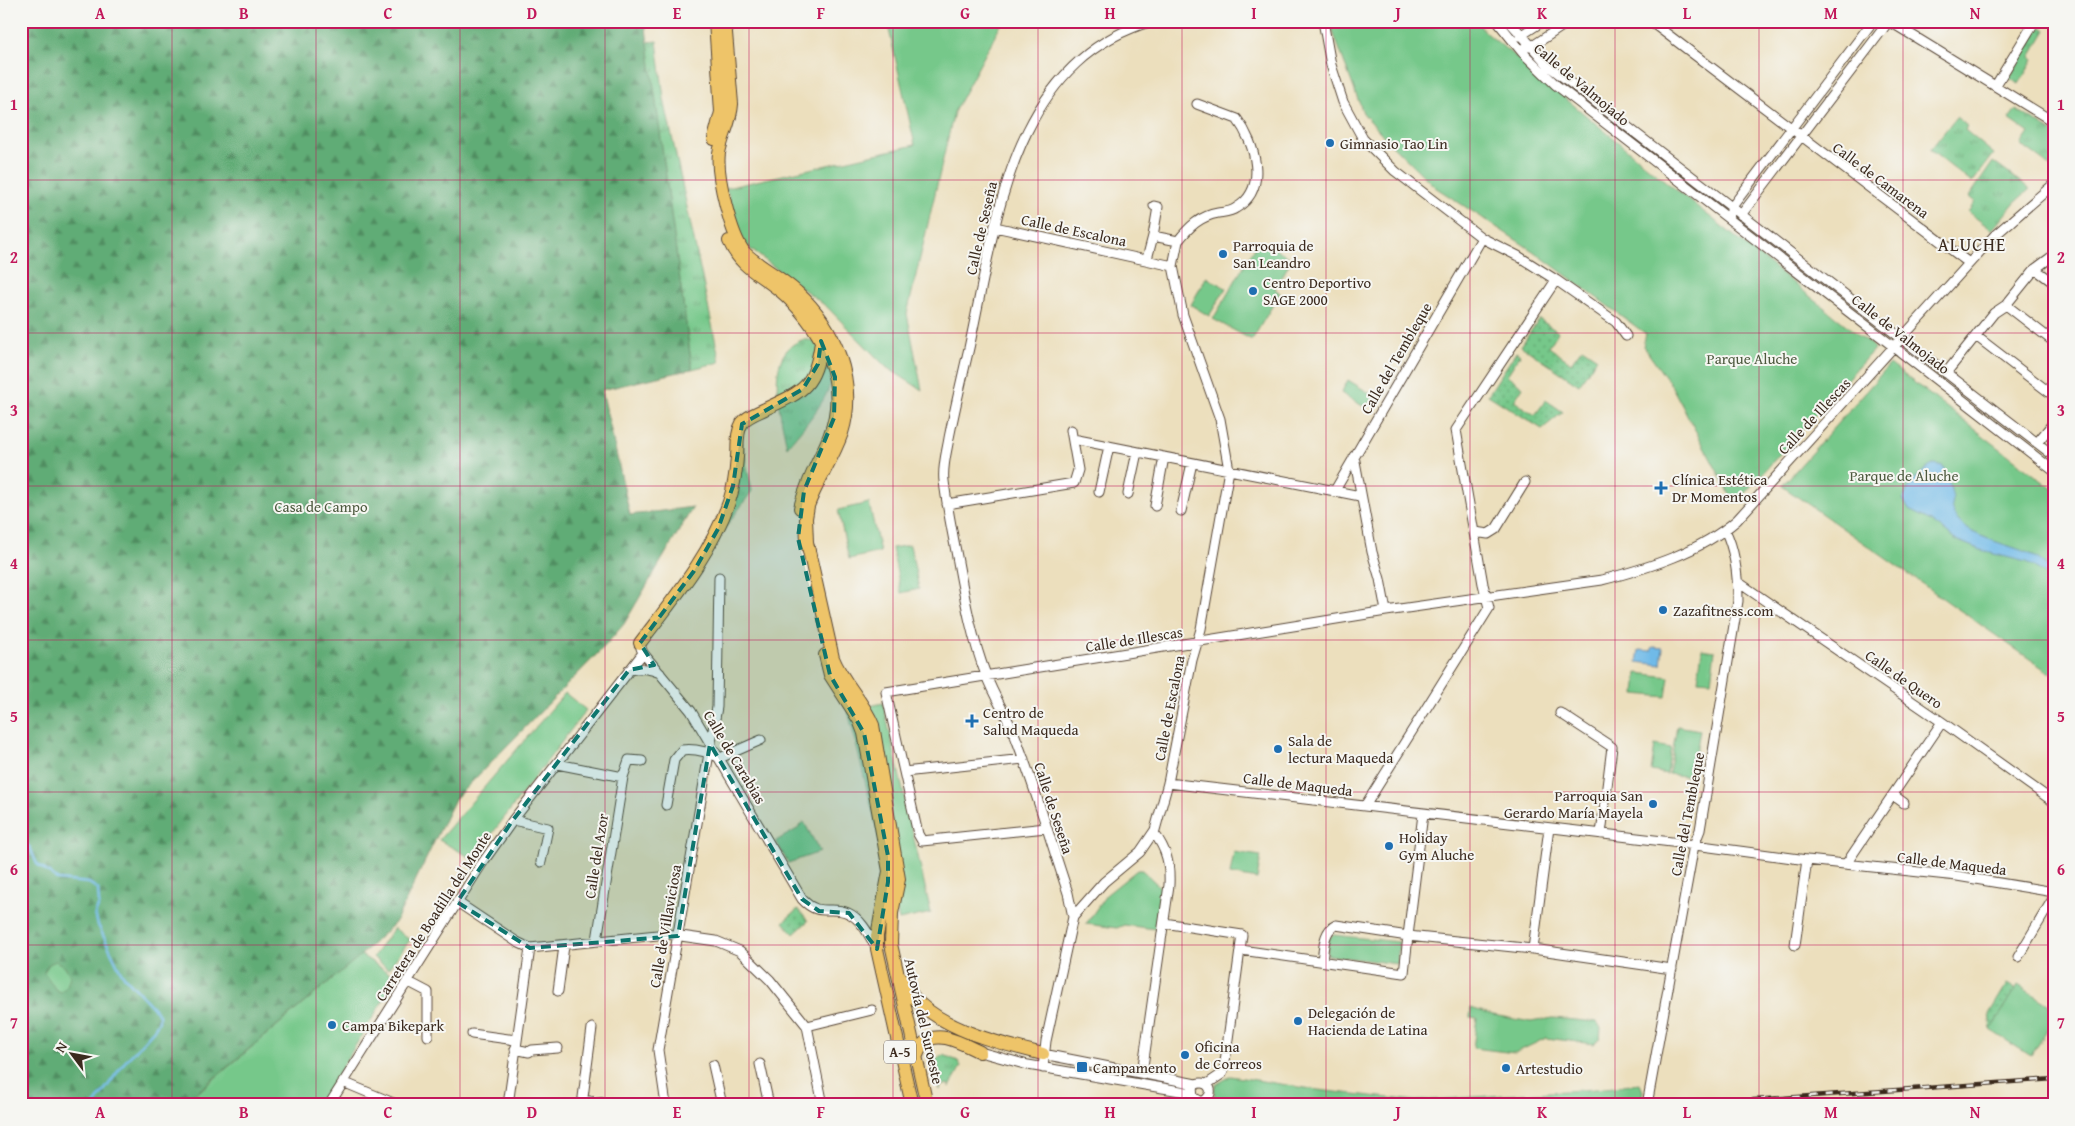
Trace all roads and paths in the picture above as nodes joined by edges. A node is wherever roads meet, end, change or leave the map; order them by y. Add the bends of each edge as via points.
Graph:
1 (715, 21) edge
2 (725, 21) edge
3 (1153, 21) edge
4 (1323, 21) edge
5 (1497, 21) edge
6 (1509, 21) edge
7 (1543, 21) edge
8 (1570, 21) edge
9 (1650, 21) edge
10 (1873, 21) edge
11 (1889, 21) edge
12 (2035, 21) edge
13 (1516, 39) junction
14 (1531, 47) junction
15 (1996, 85) junction
16 (1197, 104) dead end
17 (2054, 122) edge
18 (1791, 130) junction
19 (1801, 137) junction
20 (2054, 184) edge
21 (1154, 206) dead end
22 (1731, 208) junction
23 (1741, 215) junction
24 (1731, 219) junction
25 (995, 227) junction
26 (1152, 236) junction
27 (1482, 238) junction
28 (1178, 241) junction
29 (2054, 255) edge
30 (1147, 260) junction
31 (1970, 263) junction
32 (1173, 266) junction
33 (2035, 269) junction
34 (1556, 280) junction
35 (2054, 283) edge
36 (2006, 305) junction
37 (1626, 336) dead end
38 (1976, 336) junction
39 (822, 340) junction
40 (2054, 342) edge
41 (1899, 343) junction
42 (1946, 373) junction
43 (2054, 396) edge
44 (2054, 422) edge
45 (2037, 443) junction
46 (1109, 446) junction
47 (1137, 452) junction
48 (1354, 456) junction
49 (2054, 456) edge
50 (1164, 457) junction
51 (1192, 463) junction
52 (1229, 470) junction
53 (2054, 470) edge
54 (1526, 482) dead end
55 (1099, 492) dead end
56 (1334, 492) junction
57 (1128, 494) dead end
58 (1360, 496) junction
59 (947, 504) junction
60 (1155, 506) dead end
61 (1181, 511) dead end
62 (1725, 530) junction
63 (1474, 532) junction
64 (719, 577) dead end
65 (1738, 582) junction
66 (1487, 597) junction
67 (1386, 611) junction
68 (1196, 643) junction
69 (642, 648) junction
70 (626, 674) junction
71 (663, 674) junction
72 (986, 676) junction
73 (1560, 714) dead end
74 (1942, 722) junction
75 (761, 740) dead end
76 (710, 742) junction
77 (709, 752) junction
78 (720, 758) junction
79 (1024, 759) junction
80 (642, 761) dead end
81 (557, 764) junction
82 (904, 772) junction
83 (623, 777) junction
84 (1168, 783) junction
85 (1893, 794) junction
86 (1904, 802) dead end
87 (2054, 802) edge
88 (666, 805) dead end
89 (1365, 806) junction
90 (1423, 814) junction
91 (513, 820) junction
92 (1046, 828) junction
93 (1550, 828) junction
94 (1154, 833) junction
95 (1601, 834) junction
96 (1694, 845) junction
97 (1807, 860) junction
98 (541, 862) dead end
99 (1846, 864) junction
100 (2054, 892) edge
101 (2054, 897) edge
102 (457, 902) junction
103 (1073, 917) junction
104 (1164, 923) junction
105 (678, 936) junction
106 (1408, 936) junction
107 (597, 940) junction
108 (1794, 945) dead end
109 (564, 946) junction
110 (530, 948) junction
111 (877, 949) junction
112 (1533, 949) junction
113 (1241, 950) junction
114 (2018, 957) dead end
115 (1322, 961) junction
116 (1672, 969) junction
117 (895, 971) junction
118 (407, 981) junction
119 (558, 991) dead end
120 (872, 1010) dead end
121 (807, 1026) junction
122 (592, 1028) dead end
123 (968, 1031) junction
124 (472, 1034) dead end
125 (428, 1036) dead end
126 (516, 1045) junction
127 (962, 1045) junction
128 (558, 1048) dead end
129 (980, 1052) joint
130 (1043, 1054) junction
131 (916, 1058) junction
132 (760, 1064) dead end
133 (713, 1065) dead end
134 (1043, 1068) junction
135 (1142, 1073) junction
136 (343, 1082) junction
137 (1196, 1084) junction
138 (1207, 1084) junction
139 (1192, 1093) junction
140 (823, 1103) edge
141 (1203, 1103) edge
142 (329, 1105) edge
143 (398, 1105) edge
144 (508, 1105) edge
145 (582, 1105) edge
146 (619, 1105) edge
147 (666, 1105) edge
148 (722, 1105) edge
149 (769, 1105) edge
150 (809, 1105) edge
151 (912, 1105) edge
152 (927, 1105) edge
153 (1647, 1105) edge

1 - 39 highway, Autovía del Suroeste via 722,112 711,157 727,237 739,260 779,289 803,312
2 - 117 highway, Autovía del Suroeste / A-5 via 731,114 722,141 719,166 733,231 745,253 810,305 829,331 844,369 843,430 808,506 807,542 834,658 840,674 862,703 872,725 898,863 891,944
3 - 25 street, Calle de Seseña via 1100,44 1080,58 1052,88 1012,164
4 - 27 street via 1331,65 1343,102 1363,139 1395,172
5 - 13 street, Calle de Valmojado
6 - 13 street, Calle de Valmojado
7 - 13 street, Calle de Valmojado
8 - 14 street, Calle de Valmojado
9 - 18 street
10 - 18 street
11 - 15 street
11 - 19 street
12 - 15 street
13 - 14 street, Calle de Valmojado via 1523,47
13 - 24 street, Calle de Valmojado via 1535,66 1556,85
14 - 22 street, Calle de Valmojado via 1550,67
15 - 17 street
16 - 28 street via 1237,118 1252,147 1256,167 1252,191 1245,202 1235,209 1203,217
18 - 19 street, Calle de Camarena
18 - 22 street
19 - 23 street
19 - 31 street, Calle de Camarena
20 - 31 street, Calle de Illescas via 1994,236
21 - 26 street via 1158,207
22 - 23 street, Calle de Valmojado
22 - 24 street
23 - 41 street, Calle de Valmojado
24 - 41 street, Calle de Valmojado
25 - 30 street, Calle de Escalona
25 - 59 street, Calle de Seseña via 947,448 943,477
26 - 28 street
26 - 30 street
27 - 34 street
27 - 48 street, Calle del Tembleque
28 - 32 street, Calle de Escalona
29 - 33 street
30 - 32 street, Calle de Escalona
31 - 41 street, Calle de Illescas
32 - 52 street, Calle de Escalona via 1183,315 1220,419
33 - 35 street
33 - 36 street
34 - 37 street via 1616,322
34 - 63 street via 1456,430
36 - 38 street via 1994,313
36 - 40 street
38 - 42 street
38 - 43 street
39 - 69 highway via 818,364 803,390 742,424 733,486 712,544
39 - 111 highway, Autovía del Suroeste via 835,377 834,418 804,491 798,518 798,538 830,674 864,733 888,856 888,882
41 - 42 street, Calle de Valmojado
41 - 53 street, Calle de Valmojado
41 - 62 street, Calle de Illescas
42 - 45 street, Calle de Valmojado
44 - 45 street
45 - 49 street, Calle de Valmojado
46 - 47 street
46 - 55 street
46 - 59 street via 1072,434 1078,470 1074,483
47 - 50 street
47 - 57 street
48 - 56 street, Calle del Tembleque
48 - 58 street
50 - 51 street
50 - 60 street
51 - 52 street
51 - 61 street
52 - 56 street
52 - 68 street, Calle de Escalona
54 - 63 street via 1496,529 1488,534
56 - 58 street
58 - 67 street
59 - 72 street, Calle de Seseña via 972,630
62 - 65 street, Calle del Tembleque
62 - 66 street, Calle de Illescas via 1687,551 1629,573
63 - 66 street
64 - 76 street, Calle de Villaviciosa via 717,707
65 - 74 street, Calle de Quero
65 - 96 street, Calle del Tembleque via 1700,830
66 - 67 street, Calle de Illescas
66 - 89 street via 1489,608
67 - 68 street, Calle de Illescas
68 - 72 street, Calle de Illescas
68 - 84 street, Calle de Escalona
69 - 70 street, Carretera de Boadilla del Monte
69 - 71 street, Calle de Carabias
70 - 71 street via 639,668
70 - 81 street, Carretera de Boadilla del Monte
71 - 76 street, Calle de Carabias via 691,710
72 - 79 street, Calle de Seseña
72 - 82 street, Calle de Illescas via 886,692
73 - 95 street via 1612,747
74 - 85 street
74 - 87 street, Calle de Quero
75 - 78 street
76 - 77 street, Calle de Villaviciosa
76 - 78 street, Calle de Carabias
77 - 78 street
77 - 88 street via 688,749 678,754 674,760
77 - 105 street, Calle de Villaviciosa
78 - 111 street, Calle de Carabias via 806,904 819,910 849,913 858,920
79 - 82 street
79 - 92 street, Calle de Seseña
80 - 83 street, Calle del Azor via 629,760
81 - 83 street
81 - 91 street, Carretera de Boadilla del Monte
82 - 92 street via 922,841
83 - 107 street, Calle del Azor
84 - 89 street, Calle de Maqueda
84 - 94 street, Calle de Escalona
85 - 86 street
85 - 99 street
89 - 90 street, Calle de Maqueda
90 - 93 street, Calle de Maqueda
90 - 106 street
91 - 98 street via 548,828
91 - 102 street, Carretera de Boadilla del Monte
92 - 103 street, Calle de Seseña
93 - 95 street, Calle de Maqueda
93 - 112 street
94 - 103 street, Calle de Escalona via 1140,852 1104,882
94 - 104 street via 1167,853 1170,870
95 - 96 street, Calle de Maqueda
96 - 97 street, Calle de Maqueda
96 - 116 street, Calle del Tembleque
97 - 99 street, Calle de Maqueda
97 - 108 street
99 - 100 street, Calle de Maqueda via 1957,876
101 - 114 street
102 - 110 street
102 - 118 street, Carretera de Boadilla del Monte
103 - 130 street, Calle de Seseña
104 - 113 street via 1242,934
104 - 135 street
105 - 107 street via 667,934
105 - 121 street via 716,941 740,951 770,980
105 - 147 street, Calle de Villaviciosa via 658,1050
106 - 112 street
106 - 115 street via 1336,925 1326,933
106 - 115 street via 1404,973
107 - 109 street
109 - 110 street
109 - 119 street
110 - 126 street
111 - 151 highway, Autovía del Suroeste / A-5
112 - 116 street
113 - 115 street
113 - 138 street via 1224,1069
116 - 153 street, Calle del Tembleque
117 - 123 highway via 919,1003
117 - 131 highway, Autovía del Suroeste / A-5
118 - 125 street via 428,992
118 - 136 street, Carretera de Boadilla del Monte
120 - 121 street
121 - 140 street
122 - 145 street
123 - 127 highway
123 - 130 highway via 998,1043
124 - 126 street
126 - 128 street via 529,1052
126 - 144 street
127 - 129 highway
127 - 131 highway via 944,1037 932,1038 923,1044
129 - 134 street
130 - 134 street, Calle de Seseña
130 - 135 street
131 - 152 highway, Autovía del Suroeste / A-5
132 - 149 street
133 - 148 street
134 - 139 street
135 - 137 street
136 - 142 street, Carretera de Boadilla del Monte
136 - 143 street
137 - 138 street
137 - 139 street
138 - 141 street via 1210,1095
139 - 141 street via 1193,1098
140 - 150 street
145 - 146 street via 588,1101

